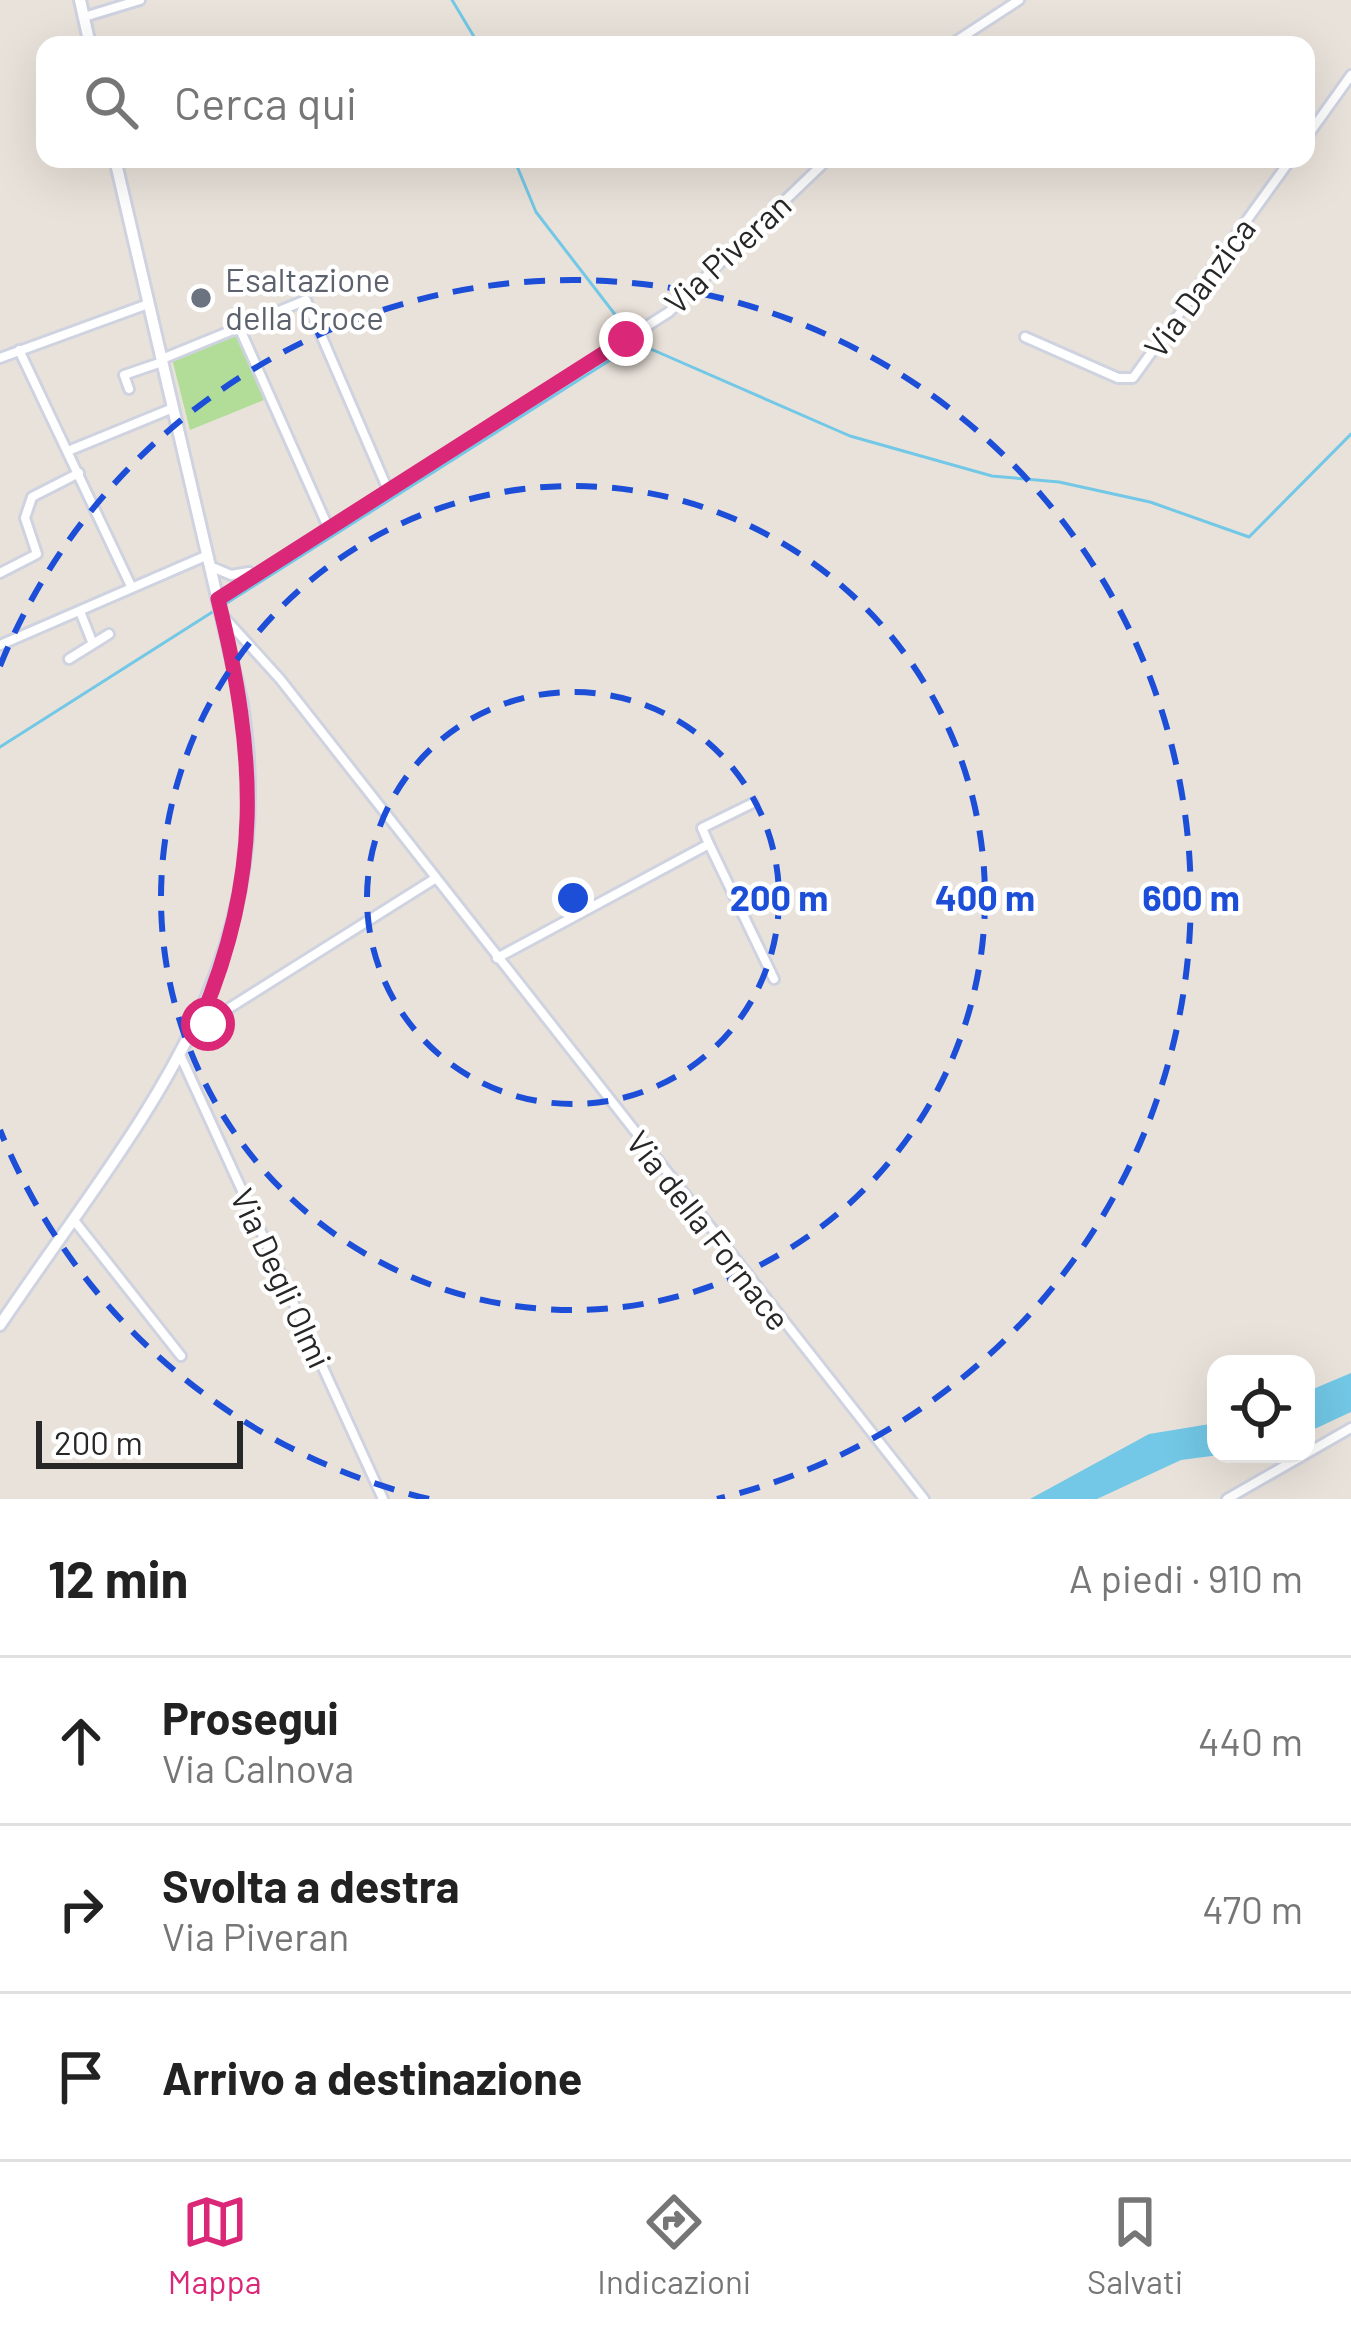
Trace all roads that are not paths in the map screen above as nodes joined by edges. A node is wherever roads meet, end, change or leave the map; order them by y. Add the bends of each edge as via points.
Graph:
1 (80, 0) edge
2 (140, 0) edge
3 (1019, 0) edge
4 (84, 17) junction
5 (88, 36) edge
6 (964, 36) edge
7 (1351, 75) edge
8 (1315, 125) edge
9 (117, 168) edge
10 (819, 168) edge
11 (1285, 168) edge
12 (148, 304) junction
13 (239, 327) junction
14 (1024, 338) dead end
15 (19, 350) junction
16 (0, 358) edge
17 (162, 361) junction
18 (129, 389) dead end
19 (173, 408) junction
20 (68, 451) junction
21 (79, 473) junction
22 (388, 490) junction
23 (328, 527) junction
24 (209, 561) junction
25 (0, 573) edge
26 (231, 580) junction
27 (131, 586) junction
28 (219, 600) junction
29 (81, 614) junction
30 (109, 634) dead end
31 (93, 644) junction
32 (0, 645) edge
33 (69, 659) dead end
34 (753, 803) dead end
35 (709, 844) junction
36 (436, 878) junction
37 (497, 958) junction
38 (774, 979) dead end
39 (196, 1030) junction
40 (181, 1057) junction
41 (73, 1217) junction
42 (0, 1325) edge
43 (181, 1356) dead end
44 (1351, 1428) edge
45 (383, 1499) edge
46 (924, 1499) edge
47 (1227, 1499) edge

1 - 4 main road
2 - 4 street
3 - 6 street
4 - 5 main road
7 - 8 street
9 - 12 main road
10 - 22 street, Via Piveran via 678,304
11 - 14 street, Via Danzica via 1133,378
12 - 15 street
12 - 17 main road
13 - 17 street
13 - 22 street via 306,300
13 - 23 street
15 - 16 street
15 - 20 street
17 - 18 street via 124,375
17 - 19 main road
19 - 20 street
19 - 24 main road
20 - 21 street
21 - 25 street via 32,497 25,518 37,554
21 - 27 street
22 - 23 street, Via Piveran
23 - 26 street, Via Piveran
24 - 26 street
24 - 27 street
24 - 28 main road
26 - 28 street, Via Piveran
27 - 29 street
28 - 36 street, Via della Fornace
28 - 39 main road via 247,734 248,850 232,934
29 - 31 street
29 - 32 street
30 - 31 street
31 - 33 street
34 - 35 street via 702,828
35 - 37 street
35 - 38 street
36 - 37 street, Via della Fornace
36 - 39 street
37 - 46 street, Via della Fornace
39 - 40 main road
40 - 41 main road
40 - 45 street, Via Degli Olmi
41 - 42 main road
41 - 43 street
44 - 47 street

